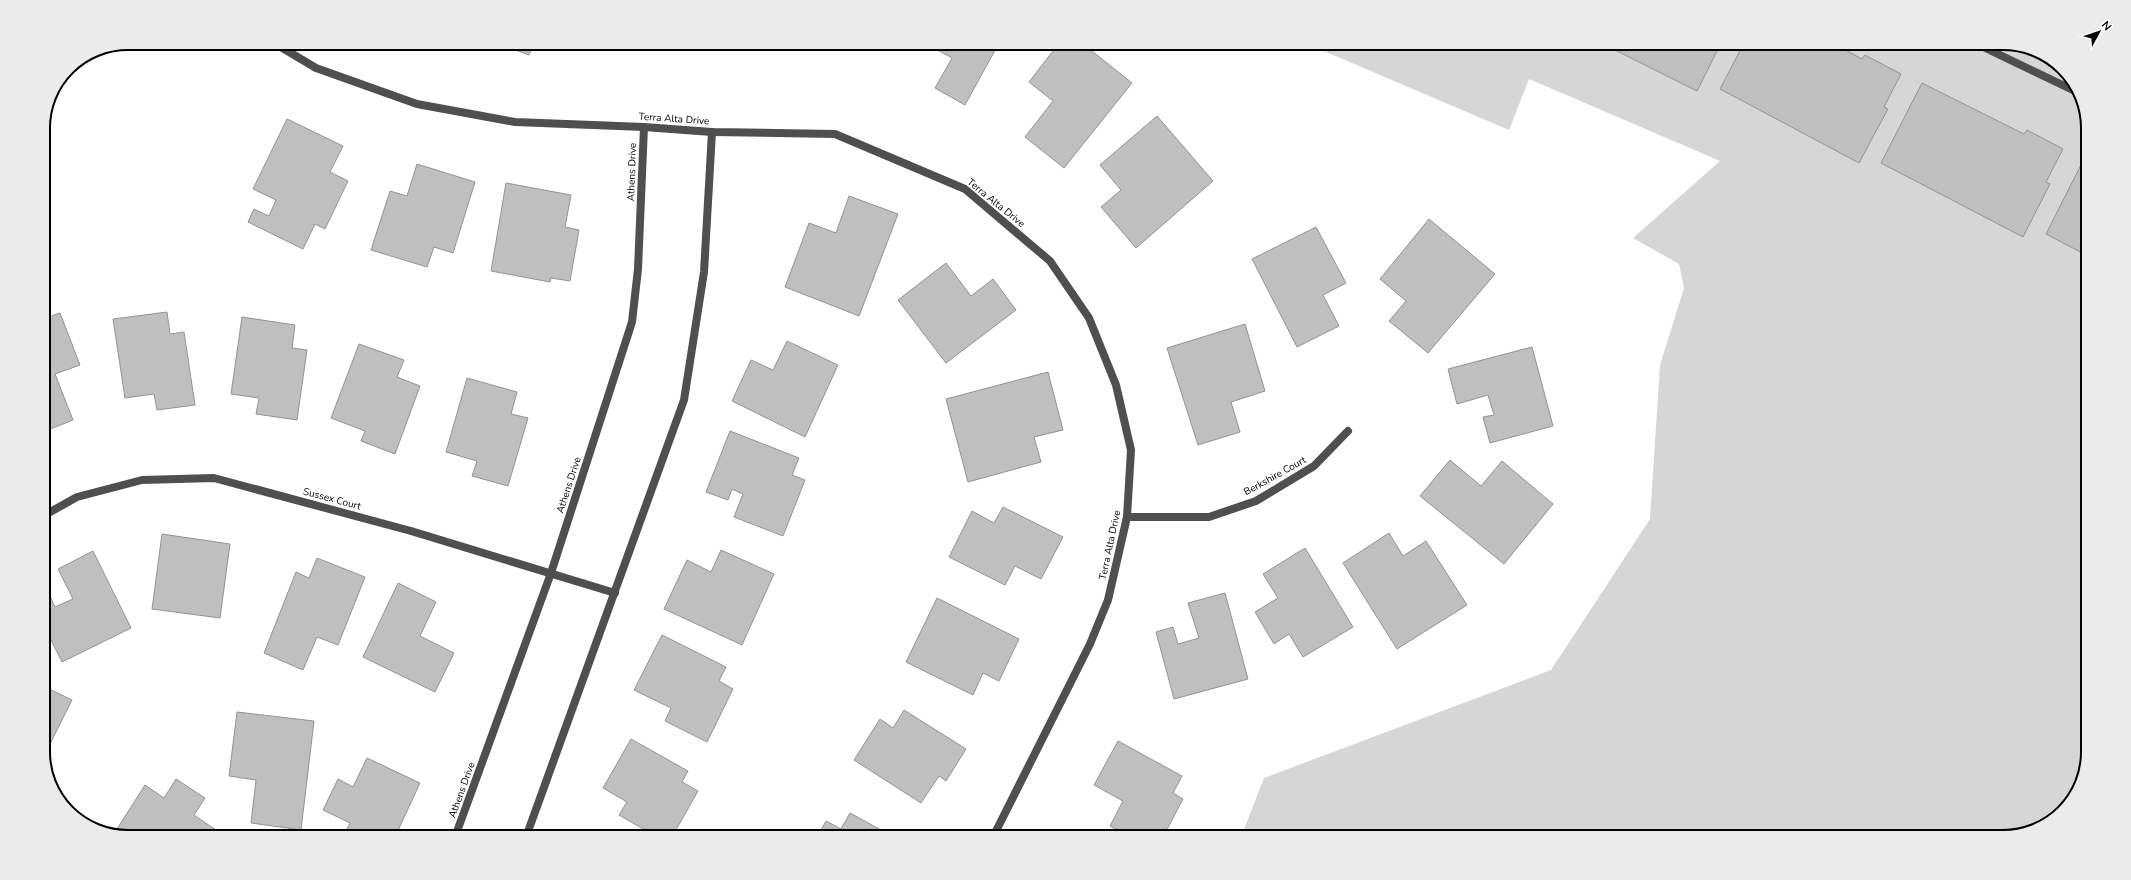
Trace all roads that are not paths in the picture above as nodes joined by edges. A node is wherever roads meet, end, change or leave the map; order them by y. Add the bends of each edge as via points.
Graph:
1 (286, 50) edge
2 (1990, 50) edge
3 (2071, 89) edge
4 (644, 127) junction
5 (712, 132) junction
6 (1348, 431) dead end
7 (50, 512) edge
8 (1127, 517) junction
9 (551, 573) junction
10 (615, 593) junction
11 (458, 830) edge
12 (529, 830) edge
13 (996, 830) edge

1 - 4 street, Terra Alta Drive via 316,68 417,104 515,122
2 - 3 street
4 - 5 street, Terra Alta Drive
4 - 9 street, Athens Drive via 638,269 632,322
5 - 8 street, Terra Alta Drive via 834,134 965,188 1050,261 1089,318 1116,385 1131,450
5 - 10 street via 704,272 684,400
6 - 8 street, Berkshire Court via 1314,466 1256,501 1209,517
7 - 9 street, Sussex Court via 77,497 142,480 214,478 411,531
8 - 13 street, Terra Alta Drive via 1108,600 1092,638
9 - 10 street, Sussex Court
9 - 11 street, Athens Drive
10 - 12 street

